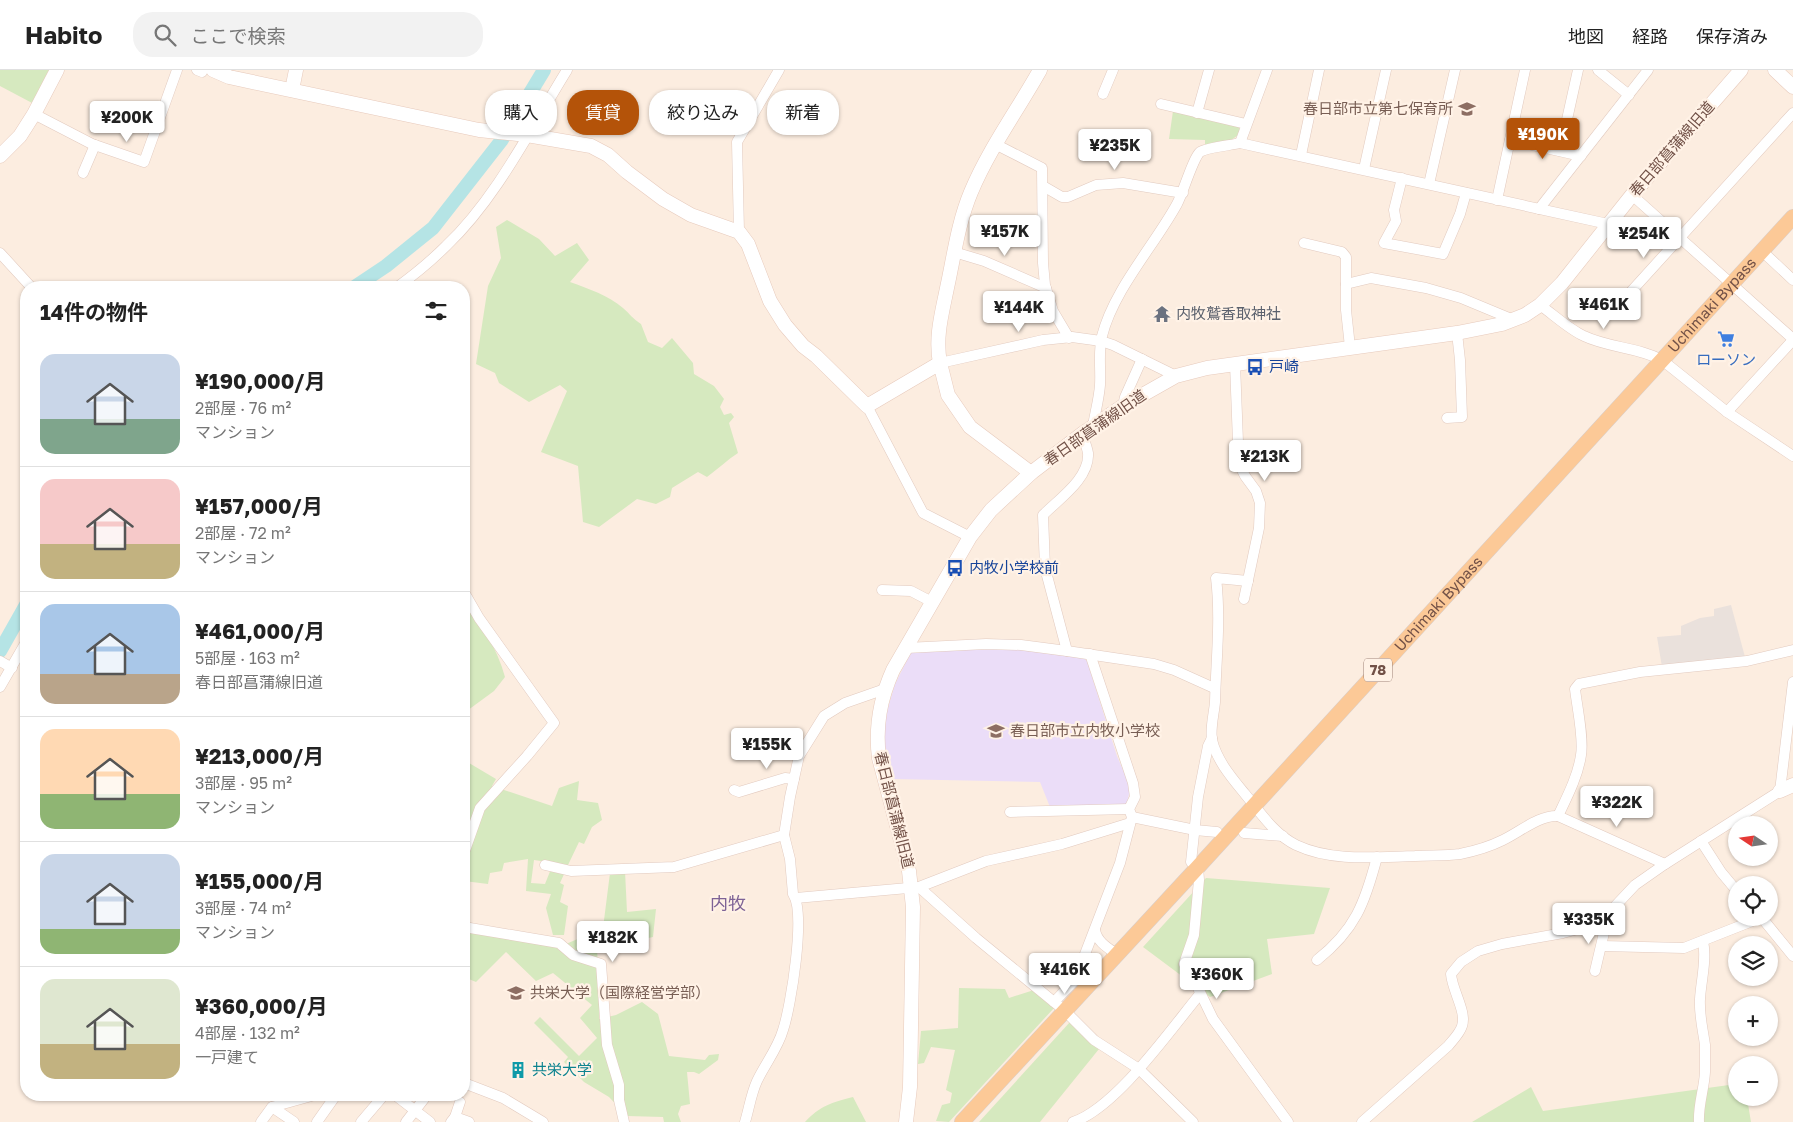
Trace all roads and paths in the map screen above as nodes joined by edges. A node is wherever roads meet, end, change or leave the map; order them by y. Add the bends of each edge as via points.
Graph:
1 (58, 70) edge
2 (177, 70) edge
3 (197, 70) edge
4 (203, 70) edge
5 (212, 70) edge
6 (296, 70) edge
7 (566, 70) edge
8 (779, 70) edge
9 (1040, 70) edge
10 (1113, 70) edge
11 (1209, 70) edge
12 (1267, 70) edge
13 (1319, 70) edge
14 (1386, 70) edge
15 (1455, 70) edge
16 (1525, 70) edge
17 (1578, 70) edge
18 (1598, 70) edge
19 (1648, 70) edge
20 (1741, 70) edge
21 (1775, 70) edge
22 (1793, 87) edge
23 (292, 90) junction
24 (554, 90) edge
25 (1103, 94) dead end
26 (1629, 95) junction
27 (1161, 104) dead end
28 (1197, 113) junction
29 (1793, 113) edge
30 (34, 114) junction
31 (1246, 124) junction
32 (485, 131) edge
33 (527, 135) joint
34 (1510, 140) junction
35 (1240, 143) junction
36 (995, 144) junction
37 (95, 145) junction
38 (1560, 151) junction
39 (1300, 155) junction
40 (0, 156) edge
41 (1581, 156) junction
42 (1364, 170) junction
43 (83, 173) dead end
44 (1402, 178) junction
45 (1429, 184) junction
46 (1043, 186) junction
47 (1183, 193) junction
48 (1466, 193) junction
49 (1632, 195) junction
50 (1497, 200) junction
51 (1539, 209) junction
52 (1793, 217) edge
53 (1608, 224) junction
54 (739, 232) junction
55 (1680, 238) junction
56 (1304, 243) dead end
57 (1762, 251) junction
58 (954, 252) junction
59 (2, 260) edge
60 (1793, 280) edge
61 (24, 281) edge
62 (405, 281) edge
63 (1346, 284) junction
64 (1731, 285) junction
65 (1046, 288) junction
66 (1627, 296) dead end
67 (1540, 305) junction
68 (1514, 320) junction
69 (1457, 333) junction
70 (1069, 338) junction
71 (1793, 339) edge
72 (1101, 341) junction
73 (1350, 347) junction
74 (1142, 359) junction
75 (1662, 360) junction
76 (940, 363) junction
77 (1235, 364) junction
78 (1176, 376) junction
79 (867, 406) junction
80 (1124, 406) junction
81 (1727, 412) junction
82 (1447, 418) dead end
83 (1093, 426) junction
84 (1082, 434) junction
85 (1792, 454) edge
86 (1032, 474) junction
87 (970, 537) junction
88 (1248, 581) junction
89 (882, 590) dead end
90 (1244, 598) dead end
91 (470, 602) edge
92 (932, 602) junction
93 (906, 648) junction
94 (1067, 650) junction
95 (1793, 650) edge
96 (20, 653) edge
97 (1090, 654) junction
98 (0, 661) edge
99 (12, 668) junction
100 (1793, 682) edge
101 (0, 686) edge
102 (1214, 688) junction
103 (885, 689) junction
104 (1212, 738) junction
105 (794, 779) junction
106 (1793, 785) edge
107 (734, 790) dead end
108 (1780, 791) junction
109 (1254, 805) junction
110 (1010, 812) dead end
111 (1130, 816) junction
112 (1558, 816) junction
113 (1195, 830) junction
114 (1217, 832) dead end
115 (1244, 833) dead end
116 (784, 835) junction
117 (470, 836) edge
118 (1283, 836) junction
119 (1701, 841) junction
120 (1377, 857) junction
121 (1665, 864) junction
122 (545, 865) dead end
123 (1195, 865) junction
124 (1728, 880) edge
125 (915, 887) junction
126 (796, 898) junction
127 (1605, 917) junction
128 (1741, 926) edge
129 (1768, 926) edge
130 (470, 929) edge
131 (1095, 930) junction
132 (1703, 941) junction
133 (1602, 946) junction
134 (1118, 955) junction
135 (1793, 956) edge
136 (1316, 960) dead end
137 (1596, 971) dead end
138 (1200, 994) junction
139 (1060, 1007) junction
140 (1139, 1069) junction
141 (470, 1085) edge
142 (294, 1101) edge
143 (332, 1101) edge
144 (379, 1101) edge
145 (402, 1101) edge
146 (422, 1101) edge
147 (460, 1102) dead end
148 (272, 1107) junction
149 (415, 1111) junction
150 (453, 1119) edge
151 (261, 1122) edge
152 (294, 1122) edge
153 (317, 1122) edge
154 (362, 1122) edge
155 (406, 1122) edge
156 (430, 1122) edge
157 (469, 1122) edge
158 (543, 1122) edge
159 (624, 1122) edge
160 (745, 1122) edge
161 (906, 1122) edge
162 (962, 1122) edge
163 (1073, 1122) edge
164 (1193, 1122) edge
165 (1288, 1122) edge
166 (1362, 1122) edge
167 (1699, 1122) edge

1 - 30 street
2 - 37 street via 144,162
3 - 4 street
5 - 23 street via 229,77
6 - 23 street
7 - 24 street
8 - 54 street via 737,142
9 - 36 street
10 - 25 street
11 - 28 street
12 - 31 street
13 - 39 street
14 - 42 street
15 - 45 street
16 - 34 street
17 - 38 street
18 - 26 street
19 - 26 street
20 - 49 street, 春日部菖蒲線旧道
21 - 22 street
23 - 32 street
26 - 41 street
27 - 28 street
28 - 31 street
29 - 55 street
30 - 37 street
30 - 40 street via 20,136
31 - 35 street
33 - 54 street via 591,146 608,155 663,199 691,215
33 - 62 street via 478,211 448,245
34 - 38 street
34 - 50 street
35 - 39 street
35 - 47 street via 1199,152
36 - 46 street via 1042,168
36 - 58 street via 965,208
37 - 43 street
38 - 41 street
39 - 42 street
41 - 51 street
42 - 44 street
44 - 45 street
44 - 48 street via 1394,210 1396,221 1384,242 1443,254
45 - 48 street
46 - 47 street via 1062,197 1096,186 1123,183
46 - 65 street
47 - 72 street via 1124,288
48 - 50 street
49 - 53 street, 春日部菖蒲線旧道
49 - 55 street
50 - 51 street
51 - 53 street
52 - 57 main road, Uchimaki Bypass / 78
53 - 67 street, 春日部菖蒲線旧道 via 1562,283
54 - 79 street via 748,244 770,301 785,325
55 - 64 street
55 - 66 street
56 - 63 street via 1342,252 1346,257
57 - 60 street
57 - 64 main road, Uchimaki Bypass / 78
58 - 65 street via 984,261
58 - 76 street via 938,332
59 - 61 street
63 - 68 street via 1371,278 1426,288 1461,298
63 - 73 street
64 - 71 street
64 - 75 main road, Uchimaki Bypass / 78
65 - 70 street via 1053,311
67 - 68 street, 春日部菖蒲線旧道
67 - 75 street via 1584,336
68 - 69 street, 春日部菖蒲線旧道
69 - 73 street, 春日部菖蒲線旧道
69 - 82 street via 1462,417
70 - 72 street
70 - 76 street via 1043,340
71 - 81 street
72 - 74 street
72 - 83 street via 1100,384
73 - 77 street, 春日部菖蒲線旧道
74 - 78 street
74 - 80 street
75 - 81 street
75 - 109 main road, Uchimaki Bypass / 78
76 - 79 street
76 - 86 street via 948,395 970,427
77 - 78 street, 春日部菖蒲線旧道
77 - 88 street via 1241,468 1260,503 1259,528
78 - 80 street, 春日部菖蒲線旧道
79 - 87 street via 923,513
80 - 83 street, 春日部菖蒲線旧道
81 - 85 street
83 - 84 street, 春日部菖蒲線旧道
84 - 86 street, 春日部菖蒲線旧道
84 - 94 street via 1088,452 1083,476 1043,515 1045,568
86 - 87 street, 春日部菖蒲線旧道 via 991,510
87 - 92 street, 春日部菖蒲線旧道
88 - 90 street
88 - 102 street via 1216,578 1219,597
89 - 92 street via 911,591
91 - 117 street via 554,723 480,808
92 - 93 street, 春日部菖蒲線旧道
93 - 94 street via 986,644
93 - 103 street, 春日部菖蒲線旧道
94 - 97 street
95 - 112 street via 1747,661 1640,672 1579,684 1575,689 1582,753 1574,782
96 - 99 street
97 - 102 street via 1154,664
97 - 111 street via 1134,783 1135,797
98 - 99 street
99 - 101 street
100 - 108 street
102 - 104 street
103 - 105 street via 845,703 824,716 800,756
103 - 125 street, 春日部菖蒲線旧道 via 879,713 879,758
104 - 109 street via 1223,765
104 - 113 street via 1204,764
105 - 107 street via 785,778 738,792
105 - 116 street
106 - 108 street
108 - 119 street
109 - 118 street
109 - 123 main road, Uchimaki Bypass / 78
110 - 111 street
111 - 113 street
111 - 125 street via 1062,844 986,861
111 - 131 street via 1120,864
112 - 120 street via 1541,820 1478,850 1457,854
112 - 121 street
113 - 114 street
113 - 123 street
115 - 118 street
116 - 122 street via 674,867 571,871
116 - 126 street
118 - 120 street via 1295,844 1330,854 1350,858
119 - 121 street
119 - 124 street
120 - 136 street via 1356,918 1329,950
121 - 127 street via 1635,885
123 - 134 main road, Uchimaki Bypass / 78
123 - 138 street via 1199,880 1194,935 1184,964 1195,975
125 - 126 street
125 - 139 street
125 - 161 street, 春日部菖蒲線旧道 via 910,1087
126 - 160 street via 796,962 783,1031 756,1082
127 - 133 street
127 - 166 street via 1593,925 1478,951 1461,962 1451,974 1463,1017 1459,1032 1448,1046
128 - 132 street
129 - 135 street
130 - 159 street via 559,943 573,955 600,964 607,1045 619,1085
131 - 134 street via 1099,941
131 - 139 street
132 - 133 street via 1684,948
132 - 167 street via 1700,1000 1705,1073 1698,1109
133 - 137 street
134 - 139 main road, Uchimaki Bypass / 78
138 - 140 street
138 - 165 street via 1213,1018
139 - 140 street via 1094,1040
139 - 162 main road, Uchimaki Bypass / 78
140 - 163 street via 1094,1112
140 - 164 street
141 - 158 street via 503,1098
142 - 148 street
143 - 153 street
144 - 154 street
145 - 149 street
146 - 149 street
147 - 150 street
148 - 151 street
148 - 152 street
149 - 155 street
149 - 156 street
150 - 157 street

